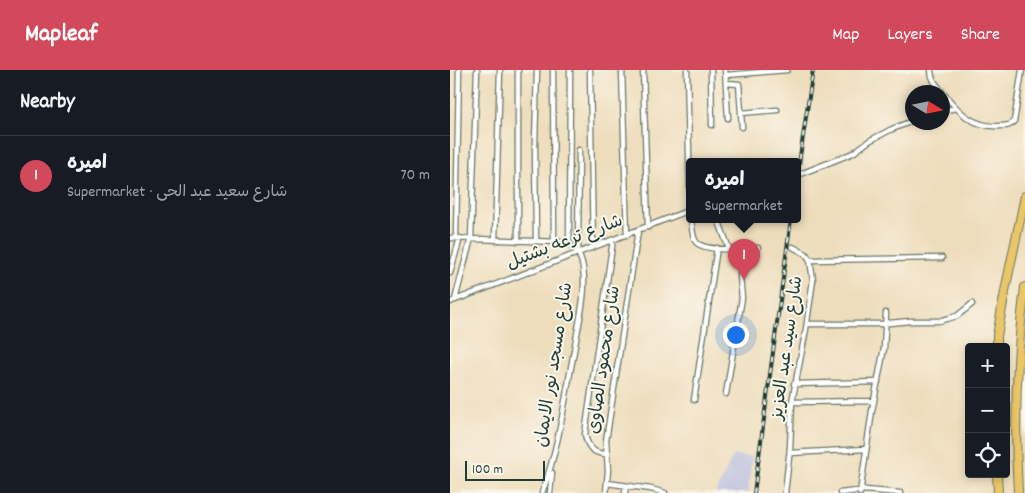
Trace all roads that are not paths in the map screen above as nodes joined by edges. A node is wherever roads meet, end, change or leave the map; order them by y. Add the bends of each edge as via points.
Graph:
1 (459, 70) edge
2 (477, 70) edge
3 (500, 70) edge
4 (518, 70) edge
5 (537, 70) edge
6 (554, 70) edge
7 (570, 70) edge
8 (590, 70) edge
9 (622, 70) edge
10 (643, 70) edge
11 (687, 70) edge
12 (711, 70) edge
13 (787, 70) edge
14 (931, 70) edge
15 (1022, 70) edge
16 (726, 72) edge
17 (726, 84) junction
18 (956, 108) junction
19 (950, 109) edge
20 (777, 110) dead end
21 (741, 113) junction
22 (728, 118) dead end
23 (905, 124) edge
24 (712, 125) dead end
25 (742, 127) dead end
26 (579, 150) dead end
27 (689, 158) edge
28 (801, 174) edge
29 (1025, 196) edge
30 (686, 212) edge
31 (692, 223) edge
32 (719, 223) edge
33 (648, 227) junction
34 (638, 231) junction
35 (627, 235) junction
36 (450, 238) edge
37 (458, 238) junction
38 (472, 238) junction
39 (495, 240) junction
40 (613, 240) junction
41 (518, 241) junction
42 (536, 241) junction
43 (554, 242) junction
44 (569, 244) junction
45 (593, 247) junction
46 (793, 247) dead end
47 (717, 248) junction
48 (758, 248) dead end
49 (729, 249) junction
50 (742, 249) junction
51 (578, 252) junction
52 (942, 258) dead end
53 (810, 260) junction
54 (450, 273) edge
55 (1025, 287) edge
56 (452, 301) edge
57 (972, 304) dead end
58 (886, 313) dead end
59 (807, 324) junction
60 (886, 324) junction
61 (997, 343) edge
62 (878, 382) junction
63 (794, 384) junction
64 (726, 394) dead end
65 (694, 400) dead end
66 (874, 401) junction
67 (792, 402) junction
68 (866, 449) junction
69 (790, 453) junction
70 (606, 454) junction
71 (552, 464) junction
72 (997, 478) edge
73 (607, 483) junction
74 (626, 486) junction
75 (860, 492) edge
76 (542, 493) edge
77 (550, 493) edge
78 (606, 493) edge
79 (624, 493) edge
80 (665, 493) edge
81 (785, 493) edge
82 (840, 493) edge
83 (900, 493) edge
84 (998, 493) edge
85 (1018, 493) edge

1 - 37 street
2 - 38 street
3 - 39 street
4 - 41 street
5 - 42 street
6 - 43 street
7 - 44 street
8 - 45 street
9 - 35 street
10 - 33 street
11 - 27 street
12 - 24 street
13 - 16 street
14 - 18 street via 931,78
15 - 18 street via 1012,124 979,124 963,116
16 - 17 street
17 - 21 street via 739,83
17 - 22 street
18 - 19 street
20 - 21 street
21 - 25 street
23 - 28 street via 869,141 853,153
26 - 51 street, شارع مسجد نور الايمان
29 - 61 highway
30 - 33 street, شارع ترعه بشتيل
31 - 47 street via 698,243
32 - 49 street
33 - 34 street, شارع ترعه بشتيل
34 - 35 street, شارع ترعه بشتيل
34 - 70 street, شارع محمود الصاوى
35 - 40 street, شارع ترعه بشتيل
36 - 37 street
37 - 38 street
37 - 54 street
38 - 39 street
38 - 56 street
39 - 41 street
40 - 45 street, شارع ترعه بشتيل
40 - 70 street via 585,434 589,447
41 - 42 street
42 - 43 street
43 - 44 street
44 - 51 street
45 - 51 street, شارع ترعه بشتيل
46 - 53 street, شارع سيد عبد العزيز
47 - 49 street
47 - 65 street
48 - 50 street
49 - 50 street
50 - 64 street via 742,298
51 - 56 street, شارع ترعه بشتيل
51 - 71 street, شارع مسجد نور الايمان via 583,269 583,300
52 - 53 street
53 - 59 street, شارع سيد عبد العزيز via 813,280
55 - 85 highway via 1015,387
57 - 60 street via 963,313 946,320
58 - 60 street
59 - 60 street
59 - 63 street, شارع سيد عبد العزيز
60 - 62 street
62 - 63 street
62 - 66 street
63 - 67 street, شارع سيد عبد العزيز
66 - 67 street
66 - 68 street
67 - 69 street, شارع سيد عبد العزيز
68 - 69 street
68 - 75 street
69 - 81 street, شارع سيد عبد العزيز
70 - 73 street, شارع محمود الصاوى
71 - 76 street, شارع مسجد نور الايمان
71 - 77 street
72 - 84 highway
73 - 74 street
73 - 78 street, شارع محمود الصاوى
74 - 79 street
74 - 80 street
75 - 82 street
75 - 83 street

